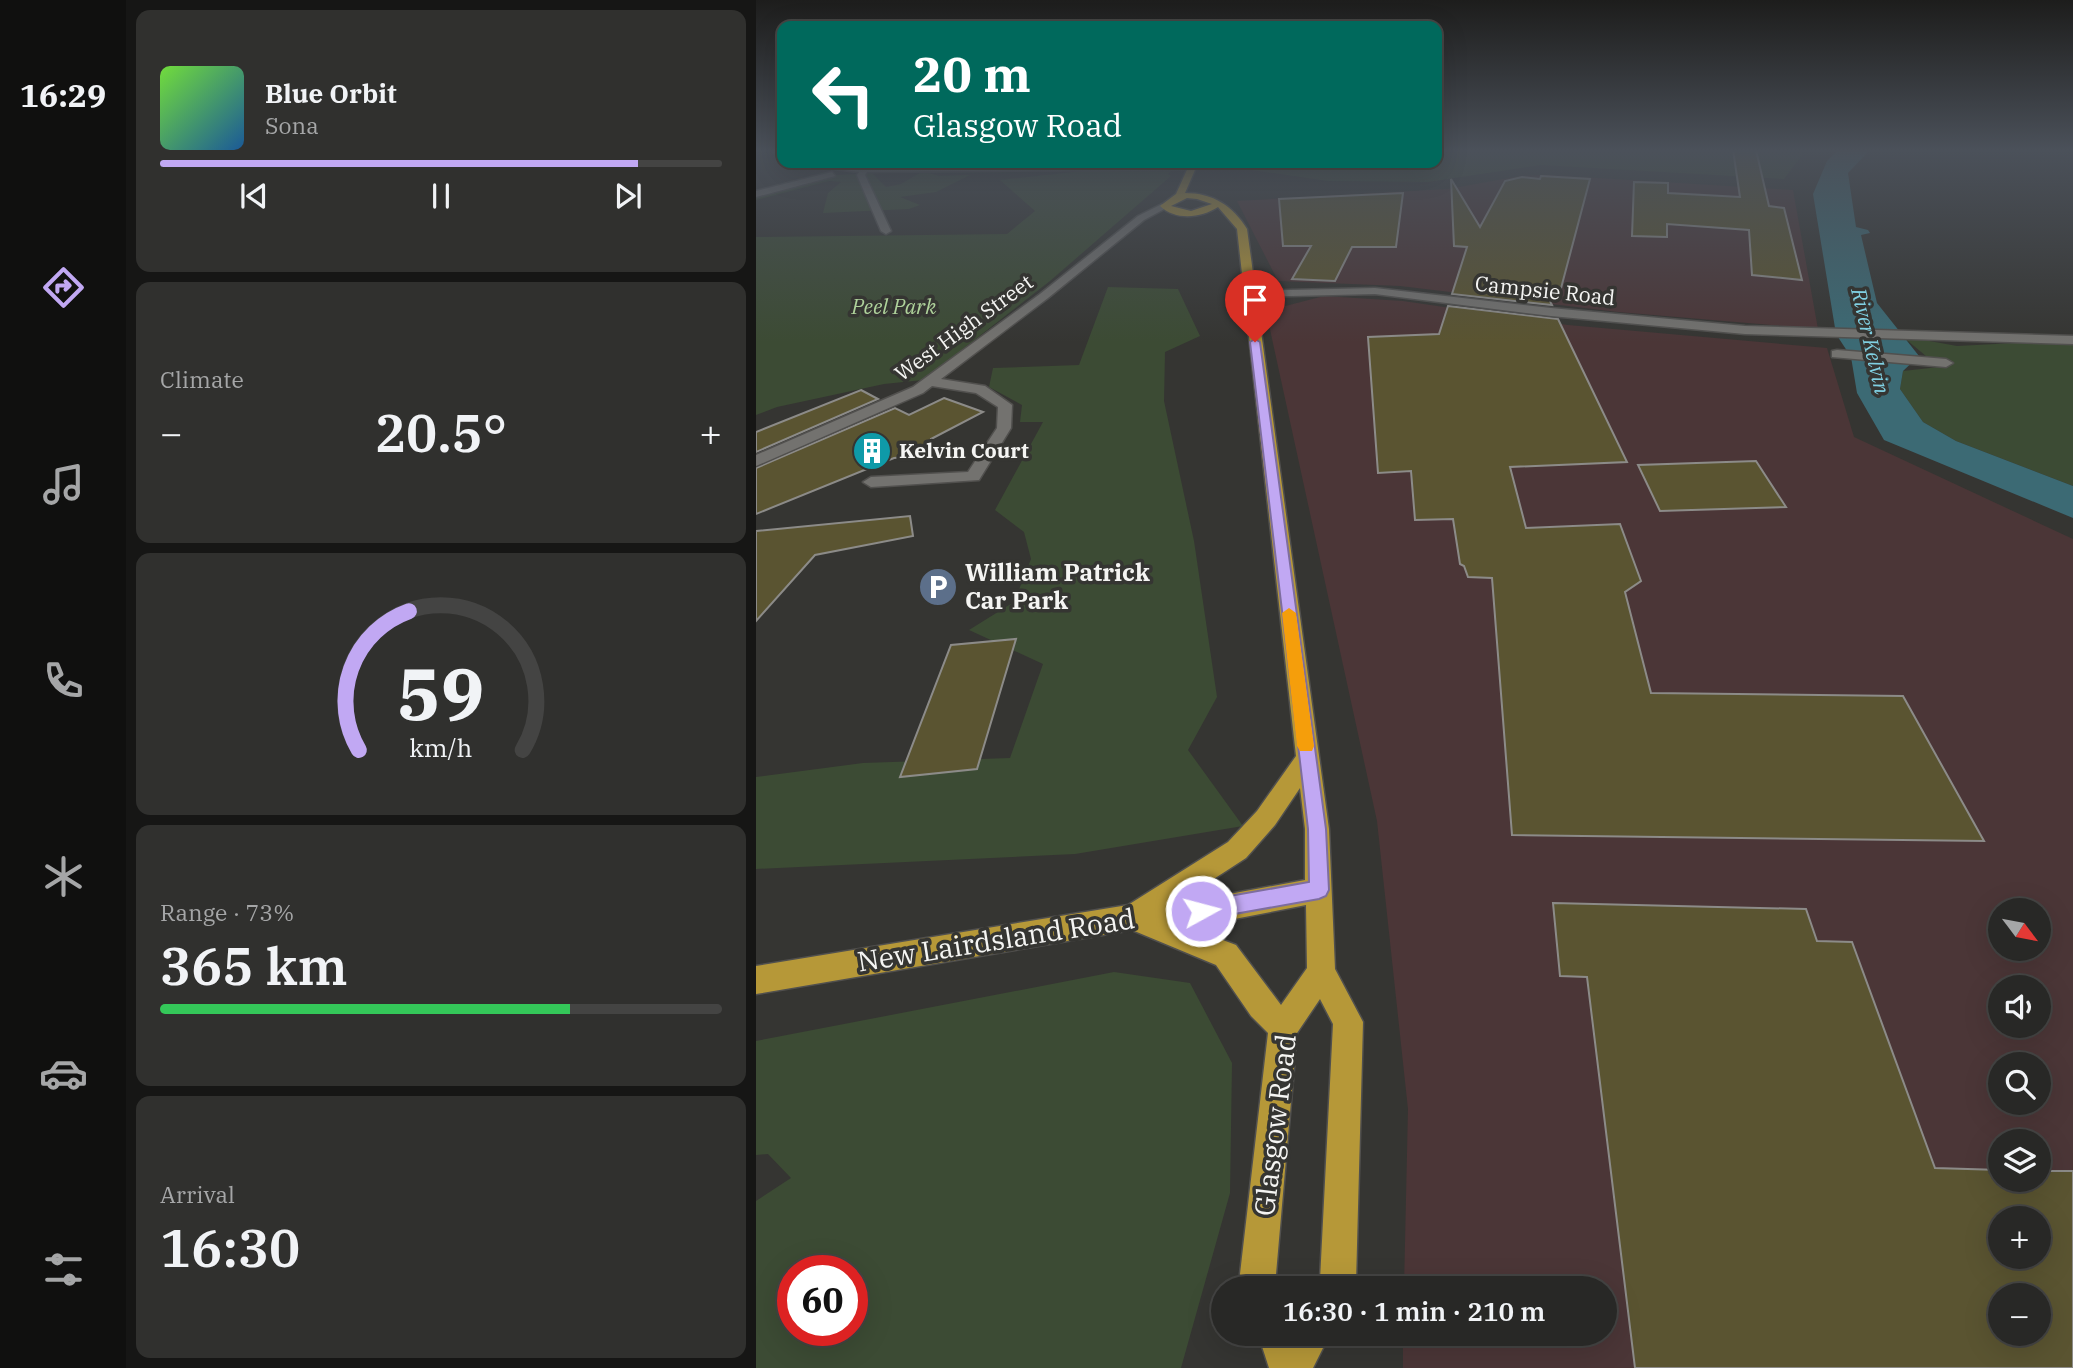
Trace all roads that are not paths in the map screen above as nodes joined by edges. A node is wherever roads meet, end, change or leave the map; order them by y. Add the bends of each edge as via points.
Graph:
1 (878, 214) edge
2 (1149, 214) edge
3 (1164, 214) edge
4 (1212, 214) edge
5 (1231, 214) edge
6 (1233, 217) junction
7 (1141, 218) junction
8 (886, 231) dead end
9 (1249, 294) junction
10 (2073, 340) edge
11 (1837, 354) dead end
12 (1946, 363) dead end
13 (930, 382) junction
14 (756, 461) edge
15 (871, 482) dead end
16 (1307, 758) junction
17 (1319, 890) junction
18 (1132, 917) junction
19 (1321, 972) junction
20 (756, 980) edge
21 (1283, 1028) junction
22 (1259, 1276) edge
23 (1338, 1276) edge
24 (1282, 1346) edge
25 (1304, 1346) edge
26 (1290, 1368) edge

1 - 8 street
2 - 7 street, West High Street
3 - 7 street, West High Street
4 - 6 main road
5 - 6 main road
6 - 9 main road via 1242,229
7 - 13 street, West High Street
9 - 10 street, Campsie Road via 1375,291 1642,321 1836,334
9 - 16 main road
11 - 12 street
13 - 14 street, West High Street
13 - 15 street via 981,389 1005,405 1004,428 973,477
16 - 17 main road via 1317,829
16 - 18 main road via 1266,818 1237,850
17 - 18 main road, New Lairdsland Road via 1224,908
17 - 19 main road
18 - 20 main road, New Lairdsland Road
18 - 21 main road via 1226,955 1261,1006
19 - 21 main road, Glasgow Road
19 - 23 main road via 1348,1023
21 - 22 main road, Glasgow Road
24 - 26 main road
25 - 26 main road

